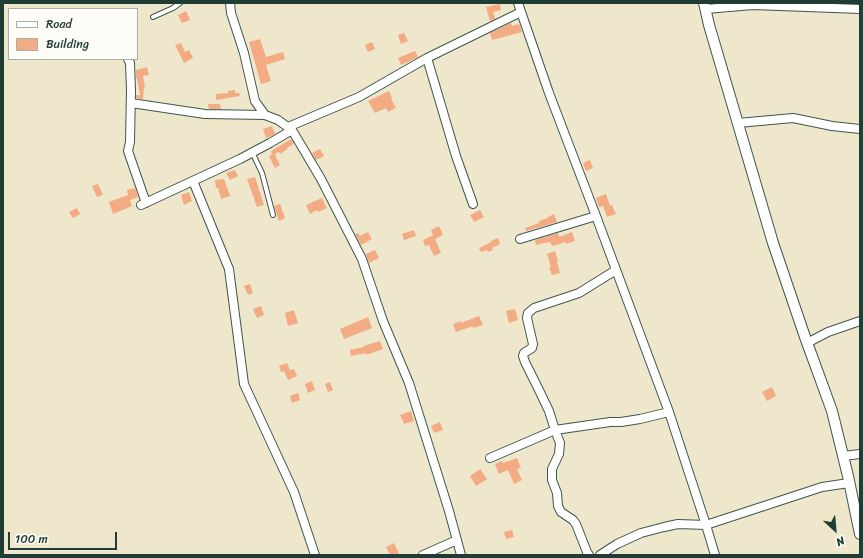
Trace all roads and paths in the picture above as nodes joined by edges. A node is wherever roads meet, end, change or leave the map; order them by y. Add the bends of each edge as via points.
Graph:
1 (180, 3) edge
2 (230, 3) edge
3 (518, 3) edge
4 (705, 6) edge
5 (860, 9) edge
6 (521, 12) junction
7 (153, 17) dead end
8 (427, 58) junction
9 (128, 60) edge
10 (131, 103) junction
11 (266, 115) junction
12 (738, 123) junction
13 (290, 128) junction
14 (860, 129) edge
15 (252, 152) junction
16 (193, 181) junction
17 (473, 204) dead end
18 (273, 215) dead end
19 (596, 216) junction
20 (520, 239) dead end
21 (616, 270) junction
22 (860, 321) edge
23 (807, 343) junction
24 (669, 412) junction
25 (555, 430) junction
26 (860, 454) edge
27 (843, 456) junction
28 (490, 458) dead end
29 (849, 483) junction
30 (706, 525) junction
31 (860, 534) edge
32 (457, 540) junction
33 (315, 555) edge
34 (423, 555) edge
35 (461, 555) edge
36 (589, 555) edge
37 (600, 555) edge
38 (715, 555) edge

1 - 7 lane
2 - 11 street via 254,101
3 - 6 street
4 - 5 street
4 - 12 street
6 - 8 street
6 - 19 street
8 - 13 street via 359,97
8 - 17 street
9 - 10 street
10 - 11 street via 205,114
10 - 16 street via 128,151 143,204
11 - 13 street
12 - 14 street via 793,118
12 - 23 street via 773,243
13 - 15 street via 270,143
13 - 32 street via 321,179 362,259 409,383
15 - 16 street
15 - 18 lane via 262,173
16 - 33 street via 229,269 244,384 294,492
19 - 20 street
19 - 21 street
21 - 24 street
21 - 25 street via 579,293 534,308 528,313 533,344 532,348 524,353 524,362 549,412
22 - 23 street via 828,332
23 - 27 street via 832,411
24 - 25 street via 640,419
24 - 30 street
25 - 28 street
25 - 36 street via 560,443 559,454 552,469 552,480 558,506 561,512 576,524
26 - 27 street
27 - 29 street
29 - 30 street via 822,487
29 - 31 street
30 - 37 street via 678,524 641,533
30 - 38 street
32 - 34 street
32 - 35 street

